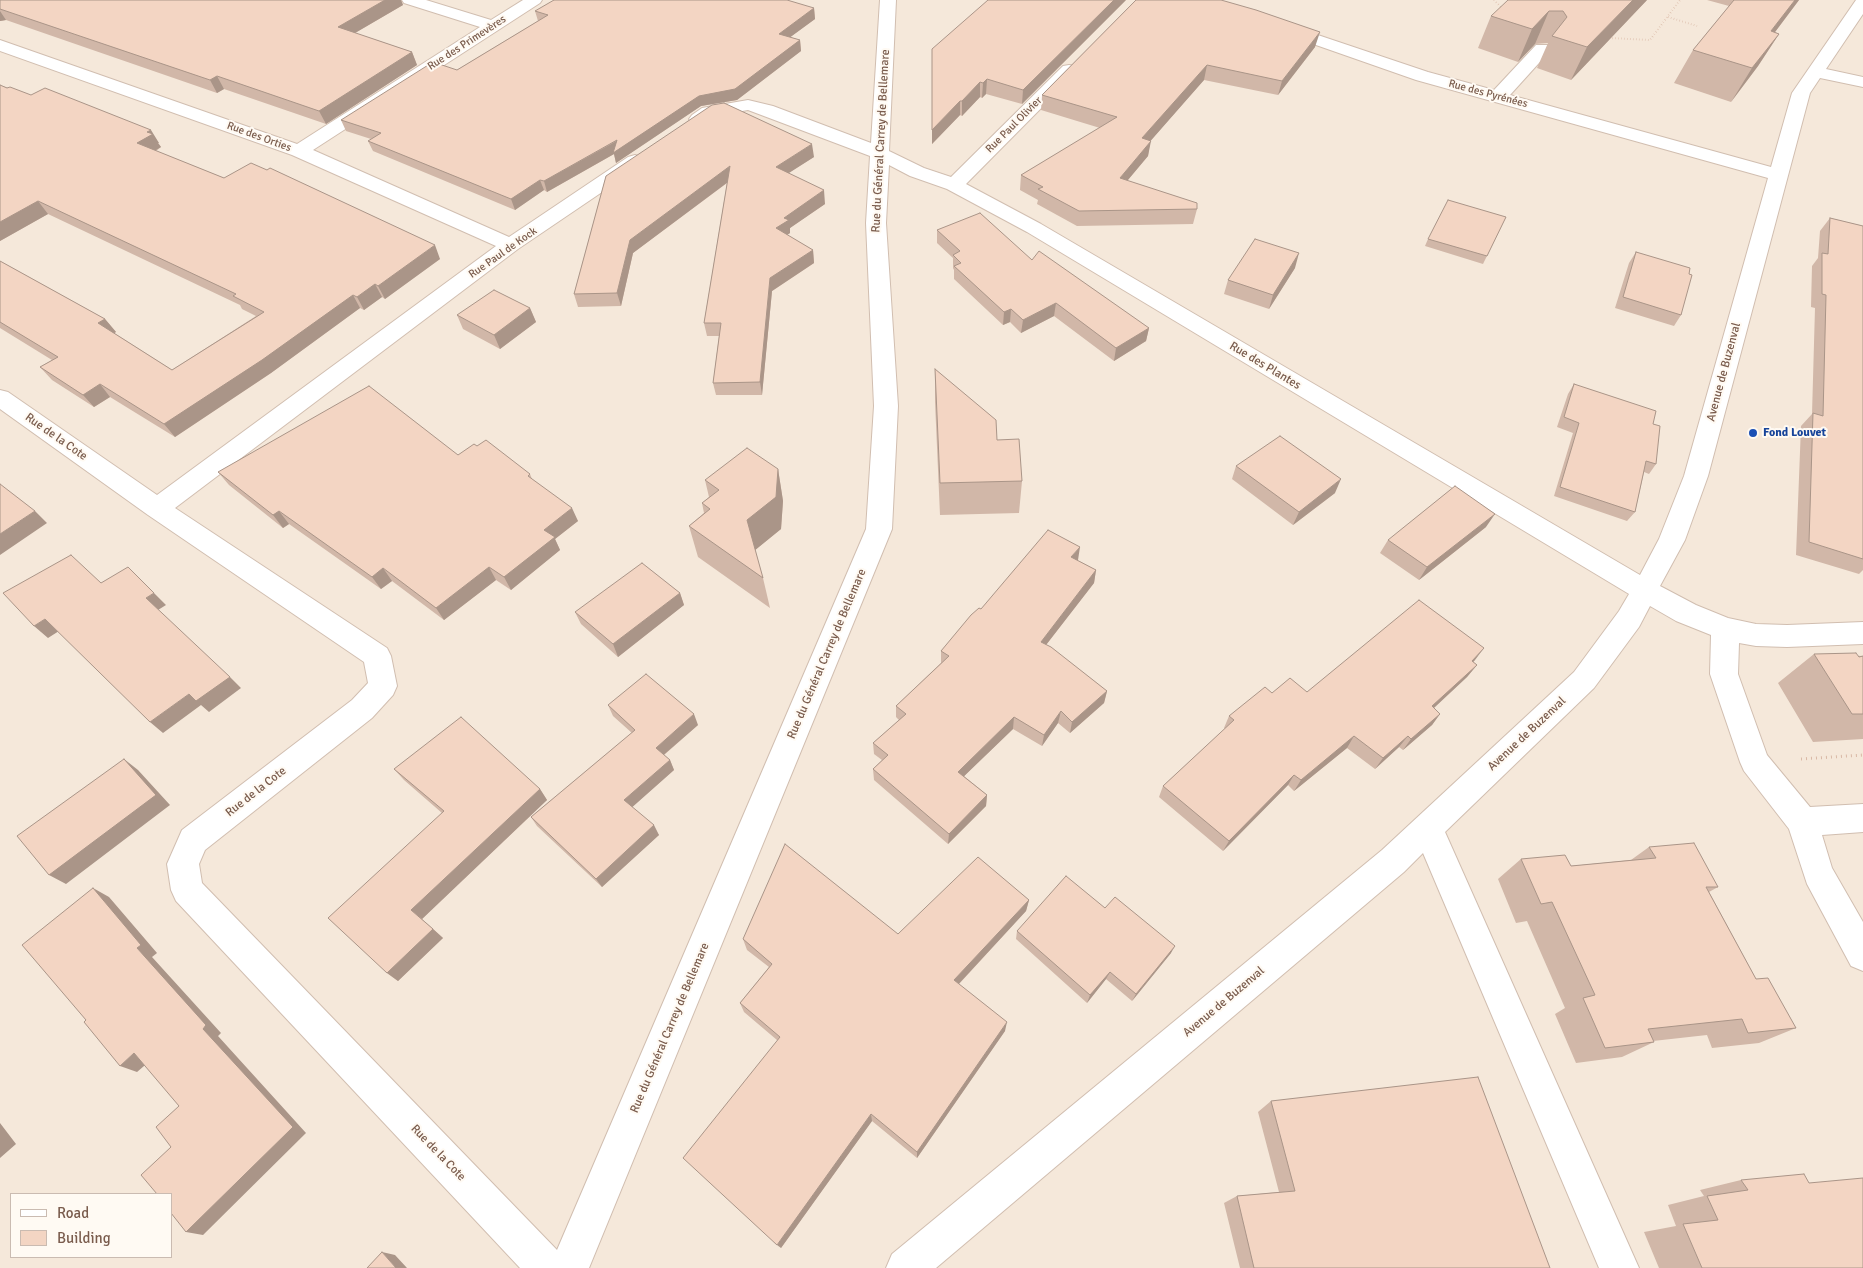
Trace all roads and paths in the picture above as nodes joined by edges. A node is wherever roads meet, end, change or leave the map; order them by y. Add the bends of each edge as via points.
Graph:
1 (410, 0) edge
2 (534, 0) edge
3 (888, 0) edge
4 (1494, 0) edge
5 (1680, 0) edge
6 (1860, 11) edge
7 (1507, 13) edge
8 (1668, 17) junction
9 (1265, 23) edge
10 (492, 26) junction
11 (1697, 26) dead end
12 (1605, 37) edge
13 (0, 45) edge
14 (1542, 49) edge
15 (1083, 56) edge
16 (1816, 72) junction
17 (1863, 82) edge
18 (1498, 96) junction
19 (684, 128) edge
20 (299, 151) junction
21 (651, 151) edge
22 (879, 154) junction
23 (1777, 174) junction
24 (954, 185) junction
25 (511, 246) junction
26 (0, 398) edge
27 (20, 411) junction
28 (0, 424) edge
29 (157, 508) junction
30 (1645, 592) junction
31 (1725, 629) junction
32 (1863, 633) edge
33 (1863, 755) edge
34 (1755, 762) junction
35 (1863, 818) edge
36 (1803, 822) junction
37 (1428, 828) junction
38 (1863, 954) edge
39 (547, 1268) edge
40 (569, 1268) edge
41 (906, 1268) edge
42 (1620, 1268) edge

1 - 10 street
2 - 10 street, Rue des Primevères
3 - 22 street, Rue du Général Carrey de Bellemare
4 - 7 path
5 - 8 path
6 - 16 street, Avenue de Buzenval
8 - 11 path
8 - 12 path via 1650,40
9 - 18 street, Rue des Pyrénées via 1422,76
10 - 20 street, Rue des Primevères
13 - 20 street, Rue des Orties
14 - 18 street
15 - 24 street, Rue Paul Olivier
16 - 17 street
16 - 23 street, Avenue de Buzenval via 1801,94
18 - 23 street, Rue des Pyrénées
19 - 22 street via 708,112 748,105
20 - 25 street, Rue des Orties
21 - 25 street, Rue Paul de Kock
22 - 24 street, Rue des Plantes
22 - 40 street, Rue du Général Carrey de Bellemare via 876,223 886,406 879,529
23 - 30 street, Avenue de Buzenval via 1696,476 1672,540
24 - 30 street, Rue des Plantes via 1034,228
25 - 29 street, Rue Paul de Kock
26 - 27 street, Rue de la Cote
27 - 28 street
27 - 29 street, Rue de la Cote
29 - 39 street, Rue de la Cote via 377,656 382,686 362,709 193,840 183,864 187,890
30 - 31 street, Rue des Plantes
30 - 37 street, Avenue de Buzenval via 1584,680
31 - 32 street, Rue des Plantes via 1787,636
31 - 34 street via 1724,674
33 - 34 path
34 - 36 street
35 - 36 street
36 - 38 street via 1818,873
37 - 41 street, Avenue de Buzenval via 1393,861
37 - 42 street

